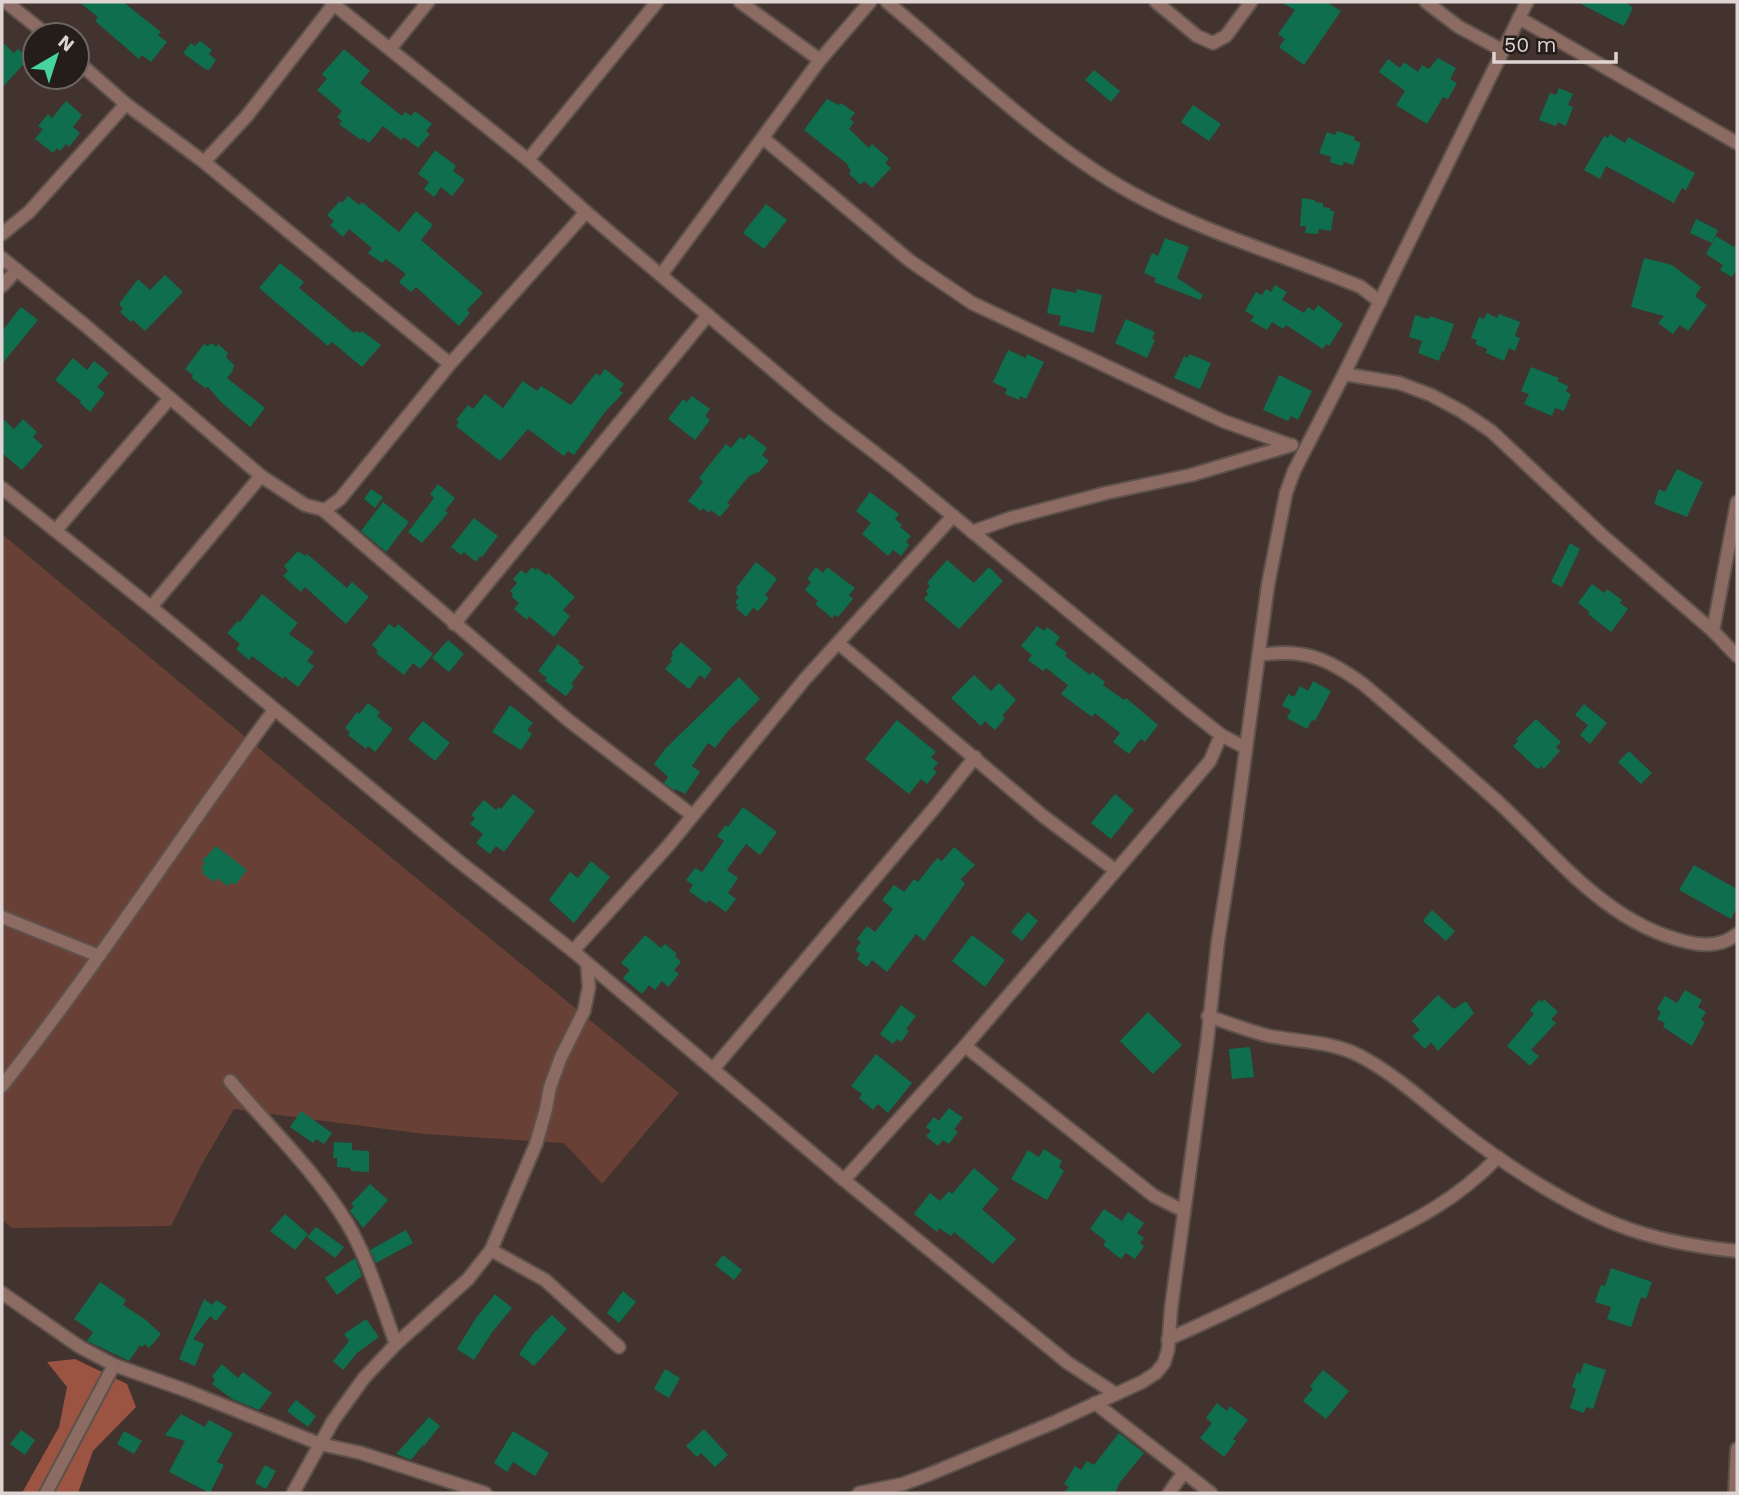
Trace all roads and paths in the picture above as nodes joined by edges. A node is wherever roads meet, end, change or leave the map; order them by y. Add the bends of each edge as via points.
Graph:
1 (6, 2) edge
2 (428, 2) edge
3 (657, 2) edge
4 (740, 2) edge
5 (870, 2) edge
6 (887, 2) edge
7 (1156, 2) edge
8 (1251, 2) edge
9 (1426, 2) edge
10 (1527, 2) edge
11 (333, 3) edge
12 (1519, 18) junction
13 (30, 21) edge
14 (390, 49) junction
15 (1502, 50) junction
16 (820, 60) junction
17 (91, 73) edge
18 (126, 104) junction
19 (763, 138) junction
20 (1737, 143) edge
21 (528, 160) junction
22 (204, 162) junction
23 (586, 212) junction
24 (2, 233) edge
25 (2, 258) edge
26 (16, 270) junction
27 (660, 275) junction
28 (2, 286) edge
29 (1380, 302) junction
30 (708, 315) junction
31 (450, 364) junction
32 (1344, 374) junction
33 (170, 398) junction
34 (1290, 444) junction
35 (1306, 449) junction
36 (261, 477) junction
37 (2, 488) edge
38 (1737, 502) edge
39 (322, 509) junction
40 (953, 516) junction
41 (56, 530) junction
42 (972, 532) junction
43 (151, 607) junction
44 (454, 624) junction
45 (1713, 631) junction
46 (838, 643) junction
47 (1259, 654) junction
48 (1737, 656) edge
49 (274, 710) junction
50 (1221, 735) junction
51 (1246, 748) junction
52 (975, 757) junction
53 (692, 815) junction
54 (1115, 870) junction
55 (2, 917) edge
56 (1737, 934) edge
57 (573, 951) junction
58 (99, 956) junction
59 (587, 963) junction
60 (1208, 1016) junction
61 (965, 1046) junction
62 (713, 1069) junction
63 (230, 1081) dead end
64 (2, 1086) edge
65 (1498, 1157) junction
66 (845, 1180) junction
67 (1184, 1211) junction
68 (491, 1250) junction
69 (1737, 1251) edge
70 (2, 1293) edge
71 (1168, 1339) junction
72 (396, 1344) junction
73 (619, 1347) dead end
74 (114, 1365) junction
75 (1116, 1394) junction
76 (1095, 1403) junction
77 (320, 1444) junction
78 (1737, 1449) edge
79 (1184, 1472) junction
80 (46, 1493) edge
81 (293, 1493) edge
82 (485, 1493) edge
83 (859, 1493) edge
84 (1169, 1493) edge
85 (1212, 1493) edge
86 (1735, 1493) edge

1 - 13 street
2 - 14 street
3 - 21 street
4 - 16 street
5 - 16 street
6 - 29 street via 1053,141 1103,176 1184,219 1361,288
7 - 8 street via 1197,36 1213,43 1226,36
9 - 15 street via 1459,27
10 - 12 street
11 - 14 street
11 - 22 street via 246,117
12 - 15 street
12 - 20 street
14 - 21 street
15 - 29 street
16 - 19 street
17 - 18 street
18 - 22 street
18 - 24 street via 34,206
19 - 27 street
19 - 34 street via 910,261 972,303 1223,421
21 - 23 street
22 - 31 street
23 - 27 street
23 - 31 street
25 - 26 street
26 - 28 street
26 - 33 street
27 - 30 street
29 - 32 street
30 - 40 street
30 - 44 street
31 - 39 street via 340,499
32 - 35 street
32 - 45 street via 1399,383 1431,395 1490,431
33 - 36 street
33 - 41 street
34 - 35 street
34 - 42 street
35 - 47 street via 1280,518
36 - 39 street via 305,505
36 - 43 street
37 - 41 street
38 - 45 street
39 - 44 street
40 - 42 street
40 - 46 street
41 - 43 street
42 - 50 street
43 - 49 street
44 - 53 street via 568,720
45 - 48 street
46 - 52 street
46 - 53 street
47 - 51 street
47 - 56 street via 1310,655 1363,684 1515,818 1576,879 1626,918 1698,945 1720,943
49 - 57 street
49 - 58 street
50 - 51 street
50 - 54 street via 1210,761
51 - 60 street
52 - 54 street
52 - 62 street
53 - 57 street
54 - 61 street
55 - 58 street
57 - 59 street
58 - 64 street
59 - 62 street
59 - 68 street via 584,1011 561,1057 536,1144
60 - 65 street via 1269,1036 1312,1041 1359,1055 1414,1091
60 - 67 street
61 - 66 street
61 - 67 street via 1154,1196
62 - 66 street
63 - 72 street via 325,1191 348,1225
65 - 69 street via 1618,1226
65 - 71 street via 1435,1209
66 - 75 street via 1068,1363
67 - 71 street
68 - 72 street via 468,1279
68 - 73 street via 545,1280
70 - 74 street
71 - 75 street via 1164,1363 1156,1373
72 - 77 street via 344,1403
74 - 77 street
74 - 80 street
75 - 76 street
76 - 79 street
76 - 83 street via 930,1474
77 - 81 street
77 - 82 street
78 - 86 street
79 - 84 street
79 - 85 street

